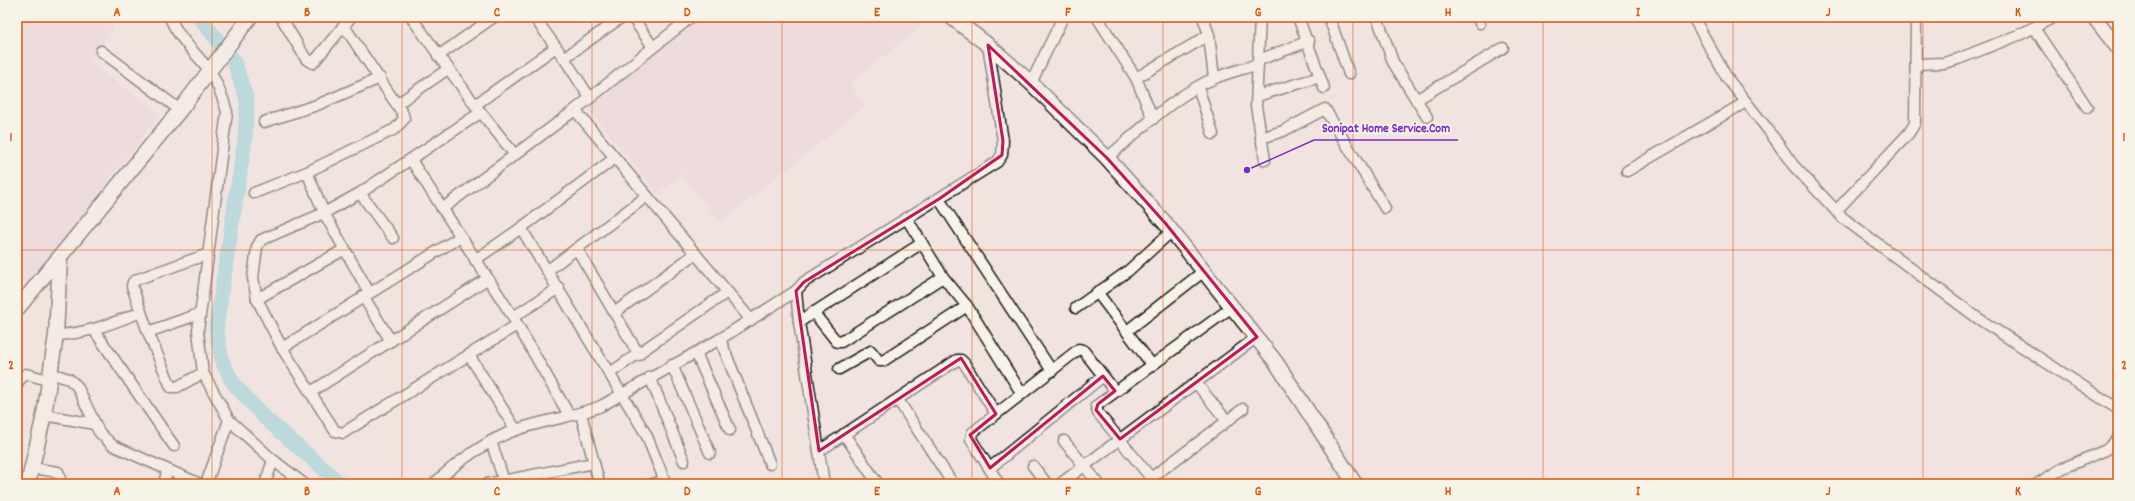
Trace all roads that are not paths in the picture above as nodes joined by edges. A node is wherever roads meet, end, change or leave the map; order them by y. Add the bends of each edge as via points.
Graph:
1 (170, 17) edge
2 (250, 17) edge
3 (281, 17) edge
4 (351, 17) edge
5 (411, 17) edge
6 (494, 17) edge
7 (622, 17) edge
8 (632, 17) edge
9 (691, 17) edge
10 (952, 17) edge
11 (1063, 17) edge
12 (1097, 17) edge
13 (1203, 17) edge
14 (1260, 17) edge
15 (1298, 17) edge
16 (1329, 17) edge
17 (1378, 17) edge
18 (1693, 17) edge
19 (1916, 17) edge
20 (2054, 17) edge
21 (2094, 17) edge
22 (540, 19) edge
23 (344, 26) junction
24 (2034, 28) junction
25 (1209, 35) junction
26 (1309, 41) junction
27 (988, 45) junction
28 (556, 47) junction
29 (653, 47) junction
30 (1503, 48) dead end
31 (2118, 48) edge
32 (102, 51) dead end
33 (438, 56) junction
34 (564, 58) junction
35 (1259, 62) junction
36 (1916, 64) junction
37 (212, 67) junction
38 (448, 69) junction
39 (1349, 74) dead end
40 (1320, 77) junction
41 (380, 78) junction
42 (1136, 78) junction
43 (1214, 78) junction
44 (1031, 83) junction
45 (1198, 87) junction
46 (1324, 88) dead end
47 (1256, 96) junction
48 (590, 98) junction
49 (1416, 100) junction
50 (1746, 102) junction
51 (397, 104) junction
52 (2087, 107) dead end
53 (478, 109) junction
54 (180, 110) junction
55 (575, 110) junction
56 (1427, 117) dead end
57 (1153, 119) junction
58 (264, 122) dead end
59 (1213, 134) dead end
60 (1261, 138) junction
61 (515, 155) junction
62 (615, 158) junction
63 (1107, 158) junction
64 (411, 160) junction
65 (1265, 160) dead end
66 (1627, 171) dead end
67 (307, 172) junction
68 (254, 193) dead end
69 (360, 193) junction
70 (647, 196) junction
71 (938, 199) junction
72 (1385, 208) dead end
73 (442, 209) junction
74 (1836, 211) junction
75 (324, 213) junction
76 (907, 219) junction
77 (521, 228) junction
78 (1172, 231) junction
79 (460, 237) junction
80 (394, 238) dead end
81 (922, 243) junction
82 (345, 249) junction
83 (577, 249) junction
84 (208, 254) junction
85 (695, 254) junction
86 (60, 259) junction
87 (475, 260) junction
88 (548, 270) junction
89 (1204, 270) junction
90 (943, 276) junction
91 (488, 278) junction
92 (559, 288) junction
93 (796, 291) junction
94 (1097, 292) junction
95 (726, 293) junction
96 (366, 294) junction
97 (257, 299) junction
98 (967, 306) junction
99 (1232, 307) junction
100 (1076, 308) dead end
101 (17, 309) edge
102 (141, 312) junction
103 (813, 312) junction
104 (614, 313) junction
105 (199, 314) junction
106 (751, 320) junction
107 (515, 321) junction
108 (799, 322) junction
109 (94, 330) junction
110 (1127, 331) junction
111 (148, 332) junction
112 (56, 335) junction
113 (1257, 337) junction
114 (720, 339) junction
115 (391, 341) junction
116 (282, 348) junction
117 (696, 352) junction
118 (469, 355) junction
119 (639, 355) junction
120 (672, 365) junction
121 (1152, 365) junction
122 (839, 369) dead end
123 (1052, 371) junction
124 (203, 373) junction
125 (610, 373) junction
126 (49, 376) junction
127 (1103, 376) junction
128 (650, 377) junction
129 (1196, 383) junction
130 (17, 385) edge
131 (1115, 391) junction
132 (311, 392) junction
133 (623, 394) junction
134 (1022, 394) junction
135 (898, 400) junction
136 (1243, 409) dead end
137 (2118, 409) edge
138 (581, 414) junction
139 (996, 414) junction
140 (44, 415) junction
141 (569, 415) junction
142 (229, 420) junction
143 (1227, 421) junction
144 (95, 424) junction
145 (516, 430) junction
146 (730, 430) dead end
147 (844, 434) junction
148 (1120, 439) junction
149 (2118, 439) edge
150 (491, 441) junction
151 (1064, 441) dead end
152 (174, 446) dead end
153 (819, 451) junction
154 (710, 453) dead end
155 (273, 460) junction
156 (684, 461) dead end
157 (594, 463) junction
158 (770, 464) dead end
159 (1085, 465) junction
160 (1033, 466) dead end
161 (32, 468) junction
162 (990, 468) junction
163 (167, 471) junction
164 (1154, 481) edge
165 (504, 482) edge
166 (599, 482) dead end
167 (665, 482) edge
168 (1350, 482) edge
169 (2044, 482) edge
170 (28, 484) edge
171 (59, 484) edge
172 (164, 484) edge
173 (200, 484) edge
174 (206, 484) edge
175 (265, 484) edge
176 (304, 484) edge
177 (434, 484) edge
178 (487, 484) edge
179 (652, 484) edge
180 (824, 484) edge
181 (878, 484) edge
182 (952, 484) edge
183 (999, 484) edge
184 (1047, 484) edge
185 (1060, 484) edge
186 (1099, 484) edge

1 - 37 street via 178,31
2 - 37 street
3 - 23 street via 310,62 316,61
4 - 23 street
5 - 33 street
6 - 33 street
7 - 34 street
8 - 29 street
9 - 29 street
10 - 27 street
11 - 44 street
12 - 42 street
13 - 25 street
14 - 35 street
15 - 26 street
16 - 39 street
17 - 49 street via 1393,62
18 - 50 street via 1727,78
19 - 36 street
20 - 24 street
21 - 31 street
22 - 28 street
23 - 41 street
24 - 36 street via 1958,59 1944,63
24 - 52 street
25 - 42 street
25 - 43 street
26 - 35 street
26 - 40 street
27 - 44 street
27 - 71 street via 1003,141 1002,155 997,162
28 - 34 street
28 - 53 street
29 - 48 street
30 - 49 street
32 - 54 street
33 - 38 street
34 - 48 street
35 - 43 street
35 - 47 street
36 - 74 street via 1916,118 1913,128
37 - 54 street
37 - 84 street via 227,112
38 - 51 street
38 - 53 street
40 - 46 street
40 - 47 street
41 - 51 street
41 - 58 street via 317,105
42 - 57 street
43 - 45 street
44 - 63 street
45 - 57 street
45 - 59 street
47 - 60 street
48 - 55 street
49 - 56 street
50 - 66 street
50 - 74 street via 1793,166
51 - 67 street via 404,120 395,128
53 - 61 street
53 - 64 street
54 - 86 street
55 - 61 street
55 - 62 street
57 - 63 street
60 - 65 street
60 - 72 street via 1325,109
61 - 73 street
62 - 70 street
62 - 77 street
63 - 78 street
64 - 69 street
64 - 73 street
67 - 68 street
67 - 75 street
69 - 75 street
69 - 80 street
70 - 83 street
70 - 85 street
71 - 76 street
71 - 123 street
73 - 79 street
74 - 137 street via 1979,318
75 - 82 street
75 - 97 street via 259,242 253,278
76 - 81 street
76 - 93 street via 804,282
77 - 87 street
77 - 88 street
78 - 89 street
78 - 94 street via 1128,270
79 - 87 street
79 - 96 street
81 - 90 street
81 - 103 street
82 - 96 street
82 - 97 street
83 - 88 street
83 - 104 street
84 - 102 street via 135,280 132,286
84 - 105 street
85 - 95 street
85 - 104 street
86 - 101 street
86 - 112 street
87 - 91 street
88 - 92 street
89 - 99 street
89 - 110 street
90 - 98 street
90 - 103 street via 841,342 837,342
91 - 107 street
91 - 115 street
92 - 107 street
92 - 125 street
93 - 106 street
93 - 108 street
94 - 100 street
94 - 110 street
95 - 106 street
95 - 119 street
96 - 115 street
96 - 116 street
97 - 116 street
98 - 122 street via 883,361 879,361 871,351
98 - 134 street
99 - 113 street
99 - 121 street
102 - 109 street
102 - 111 street
103 - 108 street
104 - 119 street
105 - 111 street
105 - 124 street via 198,331
106 - 114 street
107 - 118 street
107 - 141 street
108 - 153 street
109 - 112 street
109 - 152 street
110 - 121 street
111 - 124 street via 171,387 177,387
112 - 126 street
113 - 129 street
113 - 168 street via 1319,426
114 - 117 street
114 - 158 street
115 - 132 street
116 - 132 street
117 - 120 street
117 - 146 street
118 - 132 street via 343,433 335,431
118 - 145 street
119 - 125 street
120 - 128 street
120 - 154 street
121 - 131 street
123 - 127 street via 1081,349
123 - 134 street
124 - 142 street
125 - 133 street
126 - 130 street via 26,374
126 - 140 street
126 - 144 street via 69,379 77,386
127 - 131 street
127 - 162 street
128 - 133 street
128 - 156 street
129 - 143 street
129 - 148 street
131 - 148 street via 1096,408
133 - 138 street
133 - 167 street via 646,434
134 - 139 street
135 - 139 street via 953,362 961,360
135 - 147 street
135 - 182 street
136 - 143 street
138 - 141 street
138 - 157 street
139 - 162 street via 970,435
140 - 144 street
140 - 161 street
141 - 145 street
142 - 155 street
142 - 174 street
143 - 164 street
144 - 163 street via 101,435 112,445
145 - 150 street
147 - 153 street
147 - 181 street
148 - 159 street
148 - 164 street
149 - 169 street via 2106,450 2073,463
150 - 165 street
150 - 177 street
151 - 159 street
153 - 180 street
155 - 175 street
155 - 176 street
157 - 165 street
157 - 166 street
159 - 185 street
159 - 186 street
160 - 184 street
161 - 170 street
161 - 171 street via 58,472
162 - 183 street
163 - 172 street
163 - 173 street
165 - 178 street
167 - 179 street

